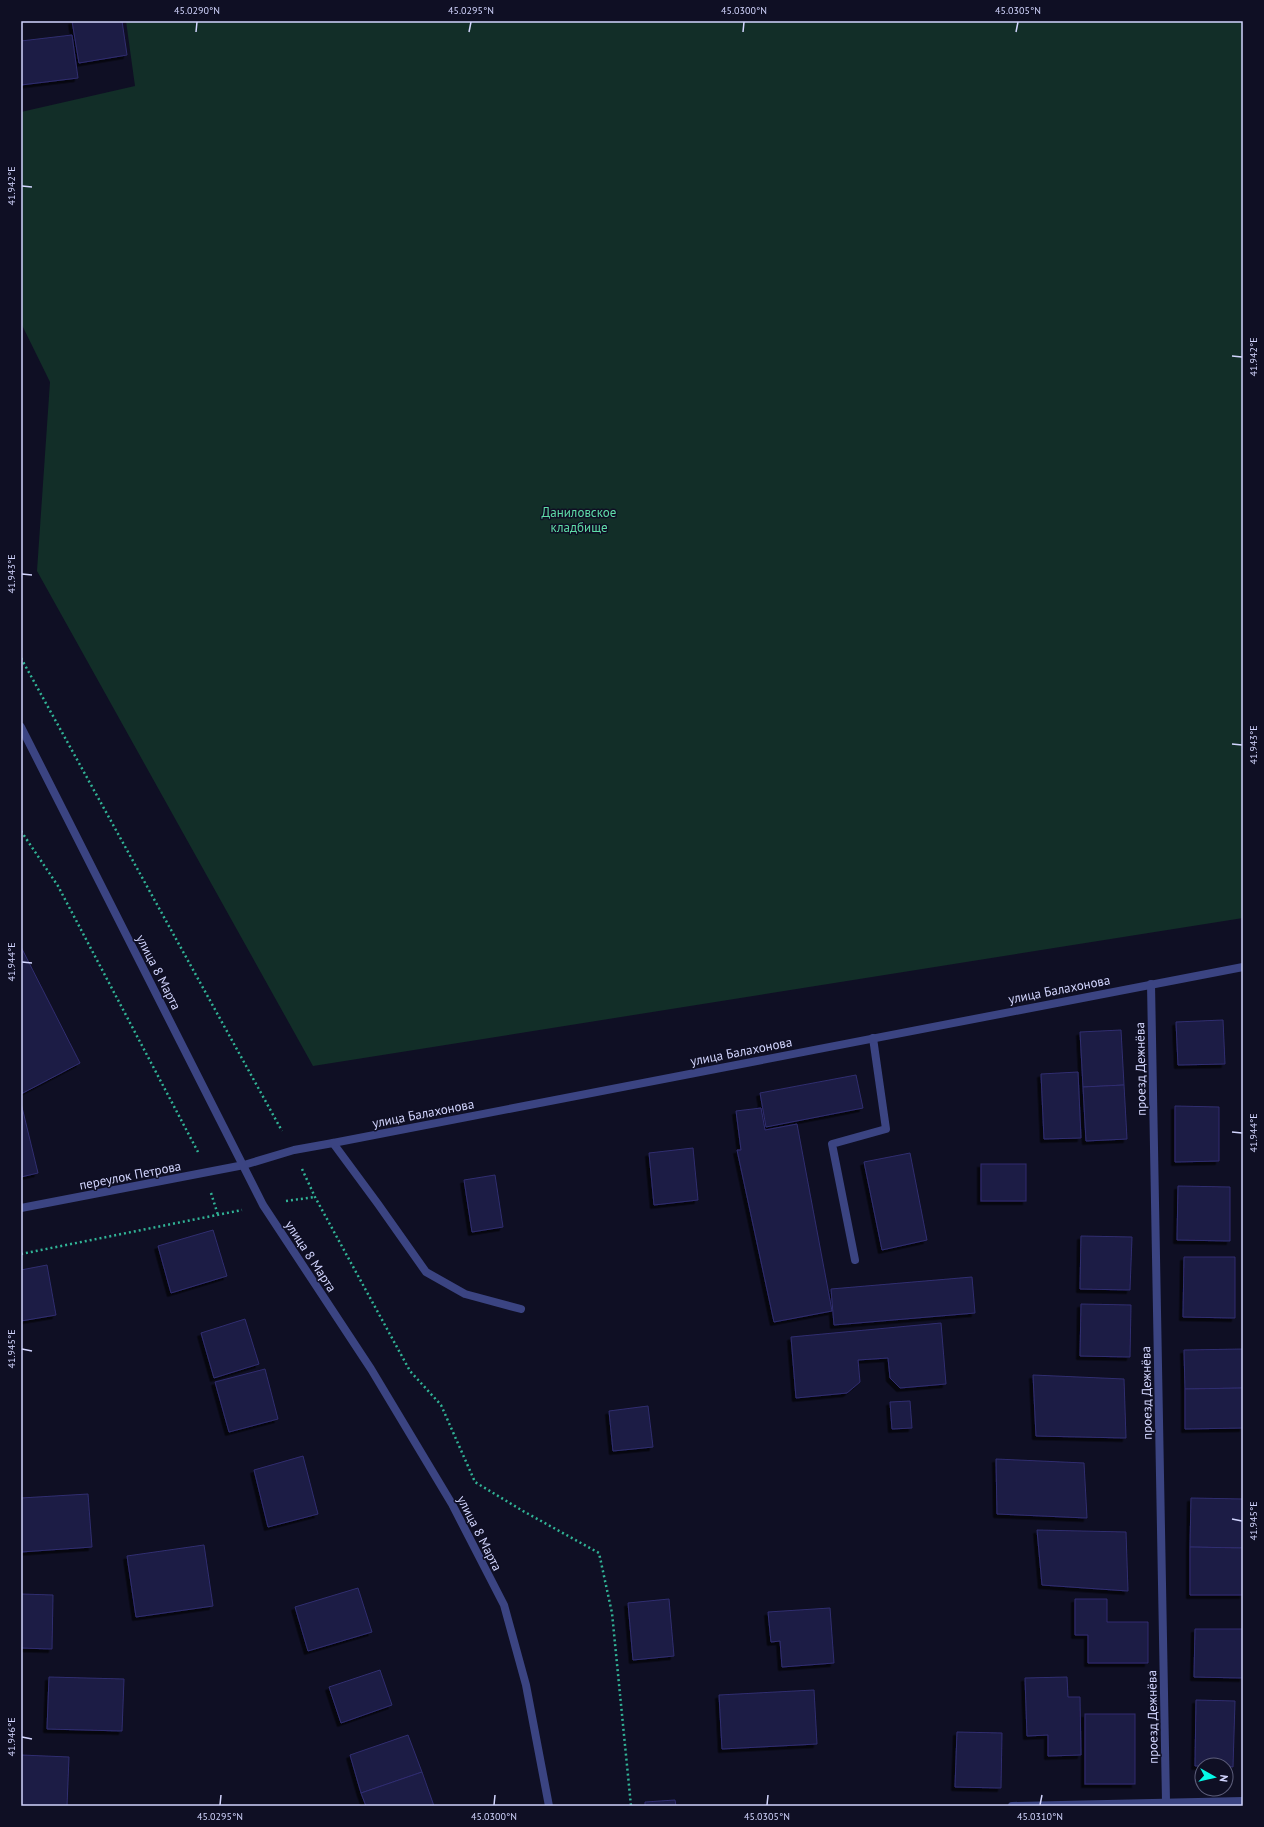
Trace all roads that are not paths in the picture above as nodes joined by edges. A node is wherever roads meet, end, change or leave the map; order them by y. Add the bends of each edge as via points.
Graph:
1 (21, 727) edge
2 (1243, 967) edge
3 (1151, 984) junction
4 (873, 1038) junction
5 (333, 1142) junction
6 (244, 1165) junction
7 (21, 1208) edge
8 (854, 1260) dead end
9 (521, 1309) dead end
10 (1243, 1801) edge
11 (1166, 1802) junction
12 (549, 1806) edge
13 (1012, 1806) edge

1 - 6 street, улица 8 Марта
2 - 3 street, улица Балахонова
3 - 4 street, улица Балахонова
3 - 11 street, проезд Дежнёва
4 - 5 street, улица Балахонова
4 - 8 street via 886,1129 832,1144
5 - 6 street, улица Балахонова via 294,1150
5 - 9 street via 426,1272 465,1294
6 - 7 street, переулок Петрова
6 - 12 street, улица 8 Марта via 263,1205 371,1369 452,1504 504,1605 526,1685
10 - 11 street
11 - 13 street

